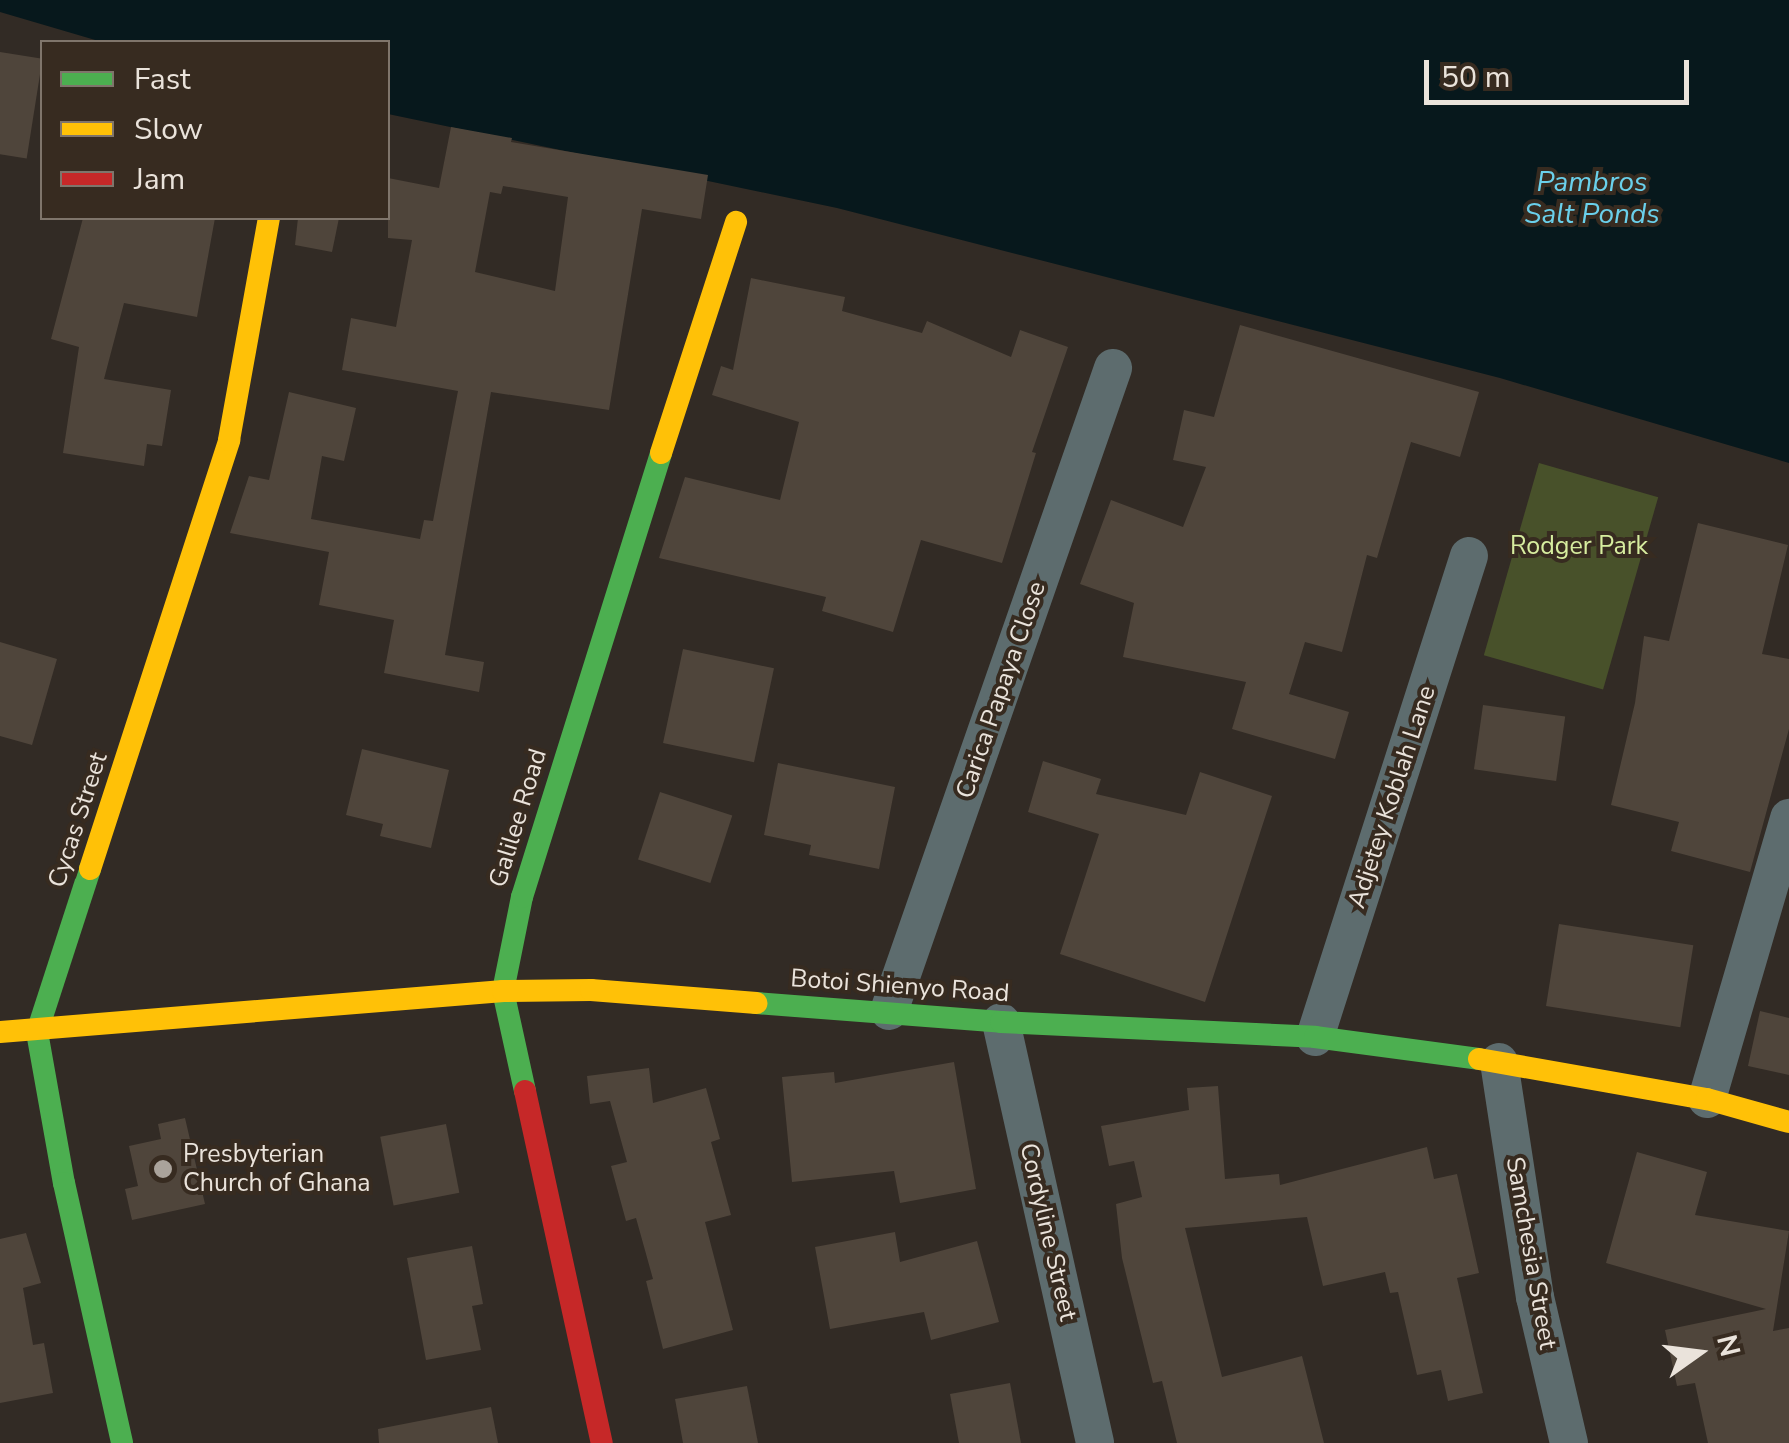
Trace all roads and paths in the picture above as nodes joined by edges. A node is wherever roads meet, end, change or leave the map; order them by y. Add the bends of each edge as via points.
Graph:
1 (269, 220) edge
2 (736, 222) dead end
3 (1113, 368) dead end
4 (1469, 556) dead end
5 (1789, 818) edge
6 (503, 991) junction
7 (889, 1012) junction
8 (1001, 1022) junction
9 (0, 1032) edge
10 (38, 1032) junction
11 (1314, 1037) junction
12 (1500, 1062) junction
13 (1707, 1099) junction
14 (1789, 1122) edge
15 (122, 1443) edge
16 (602, 1443) edge
17 (1095, 1443) edge
18 (1569, 1443) edge

1 - 10 street, Cycas Street via 224,456
2 - 6 street, Galilee Road via 546,810
3 - 7 street, Carica Papaya Close
4 - 11 street, Adjetey Koblah Lane
5 - 13 street
6 - 7 street, Botoi Shienyo Road via 591,990
6 - 10 street, Botoi Shienyo Road
6 - 16 street, Galilee Road
7 - 8 street, Botoi Shienyo Road
8 - 11 street, Botoi Shienyo Road
8 - 17 street, Cordyline Street
9 - 10 street, Botoi Shienyo Road
10 - 15 street, Cycas Street
11 - 12 street, Botoi Shienyo Road
12 - 13 street, Botoi Shienyo Road
12 - 18 street, Samchesia Street via 1534,1297
13 - 14 street, Botoi Shienyo Road

